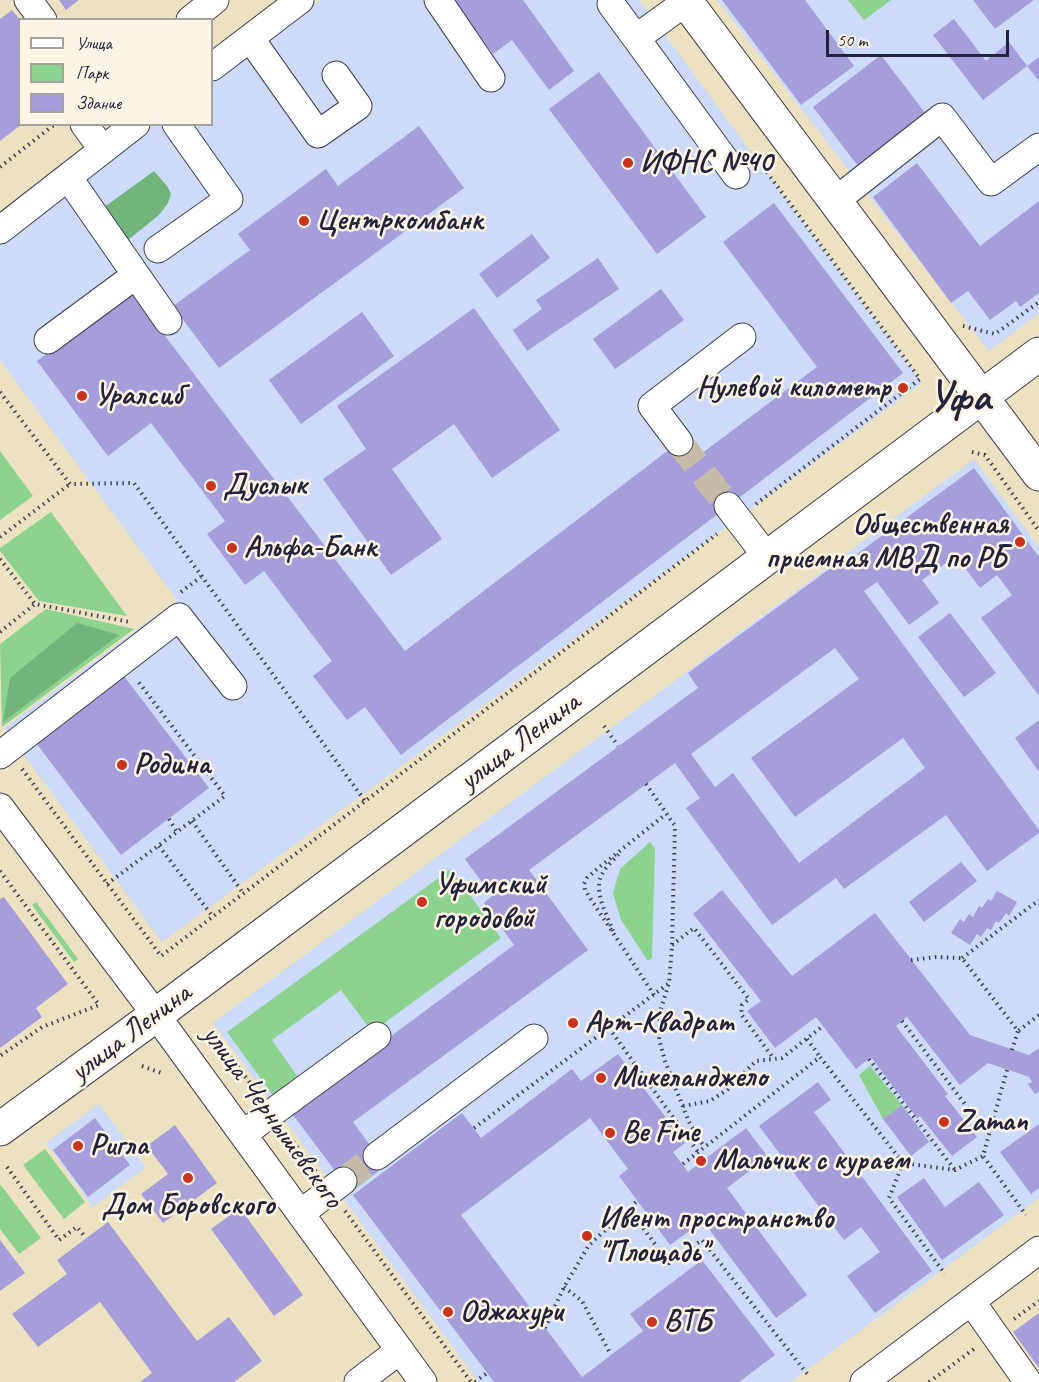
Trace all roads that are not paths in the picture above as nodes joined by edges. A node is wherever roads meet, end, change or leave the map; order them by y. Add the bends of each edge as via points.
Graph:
1 (28, 0) edge
2 (215, 0) edge
3 (300, 0) edge
4 (438, 0) edge
5 (685, 1) edge
6 (611, 4) dead end
7 (42, 18) edge
8 (192, 18) edge
9 (250, 38) junction
10 (636, 38) junction
11 (213, 66) edge
12 (336, 75) dead end
13 (491, 78) dead end
14 (85, 126) edge
15 (177, 126) edge
16 (129, 127) edge
17 (1039, 147) edge
18 (103, 150) junction
19 (736, 175) dead end
20 (68, 177) junction
21 (835, 201) junction
22 (0, 230) edge
23 (158, 249) dead end
24 (136, 275) junction
25 (168, 321) dead end
26 (742, 337) dead end
27 (48, 340) dead end
28 (1039, 354) edge
29 (982, 397) junction
30 (679, 442) tunnel mouth
31 (1039, 474) edge
32 (732, 512) tunnel mouth
33 (767, 557) junction
34 (233, 686) dead end
35 (4, 752) edge
36 (0, 807) edge
37 (156, 1015) junction
38 (377, 1036) dead end
39 (534, 1038) dead end
40 (0, 1129) edge
41 (243, 1134) junction
42 (377, 1156) tunnel mouth
43 (343, 1181) tunnel mouth
44 (300, 1213) junction
45 (1039, 1250) edge
46 (971, 1301) junction
47 (400, 1350) junction
48 (358, 1382) edge
49 (423, 1382) edge
50 (864, 1382) edge
51 (1028, 1382) edge

1 - 7 street
2 - 8 street
3 - 9 street
4 - 13 street
5 - 10 street
5 - 21 main road
6 - 10 street
9 - 11 street
9 - 12 street via 318,134 358,106
10 - 19 street
14 - 18 street
15 - 23 street via 229,199
16 - 18 street
17 - 21 street via 991,182 942,117
18 - 20 street
20 - 22 street
20 - 24 street
21 - 29 main road
24 - 25 street
24 - 27 street
26 - 30 street via 652,406
28 - 29 main road, улица Ленина
29 - 31 main road
29 - 33 main road, улица Ленина
32 - 33 street
33 - 37 main road, улица Ленина
34 - 35 street via 179,617
36 - 37 street, улица Чернышевского
37 - 40 main road, улица Ленина
37 - 41 street, улица Чернышевского
38 - 41 street
39 - 42 street
41 - 44 street, улица Чернышевского
43 - 44 street
44 - 47 street, улица Чернышевского
45 - 46 street
46 - 50 street
46 - 51 street
47 - 48 street
47 - 49 street, улица Чернышевского

